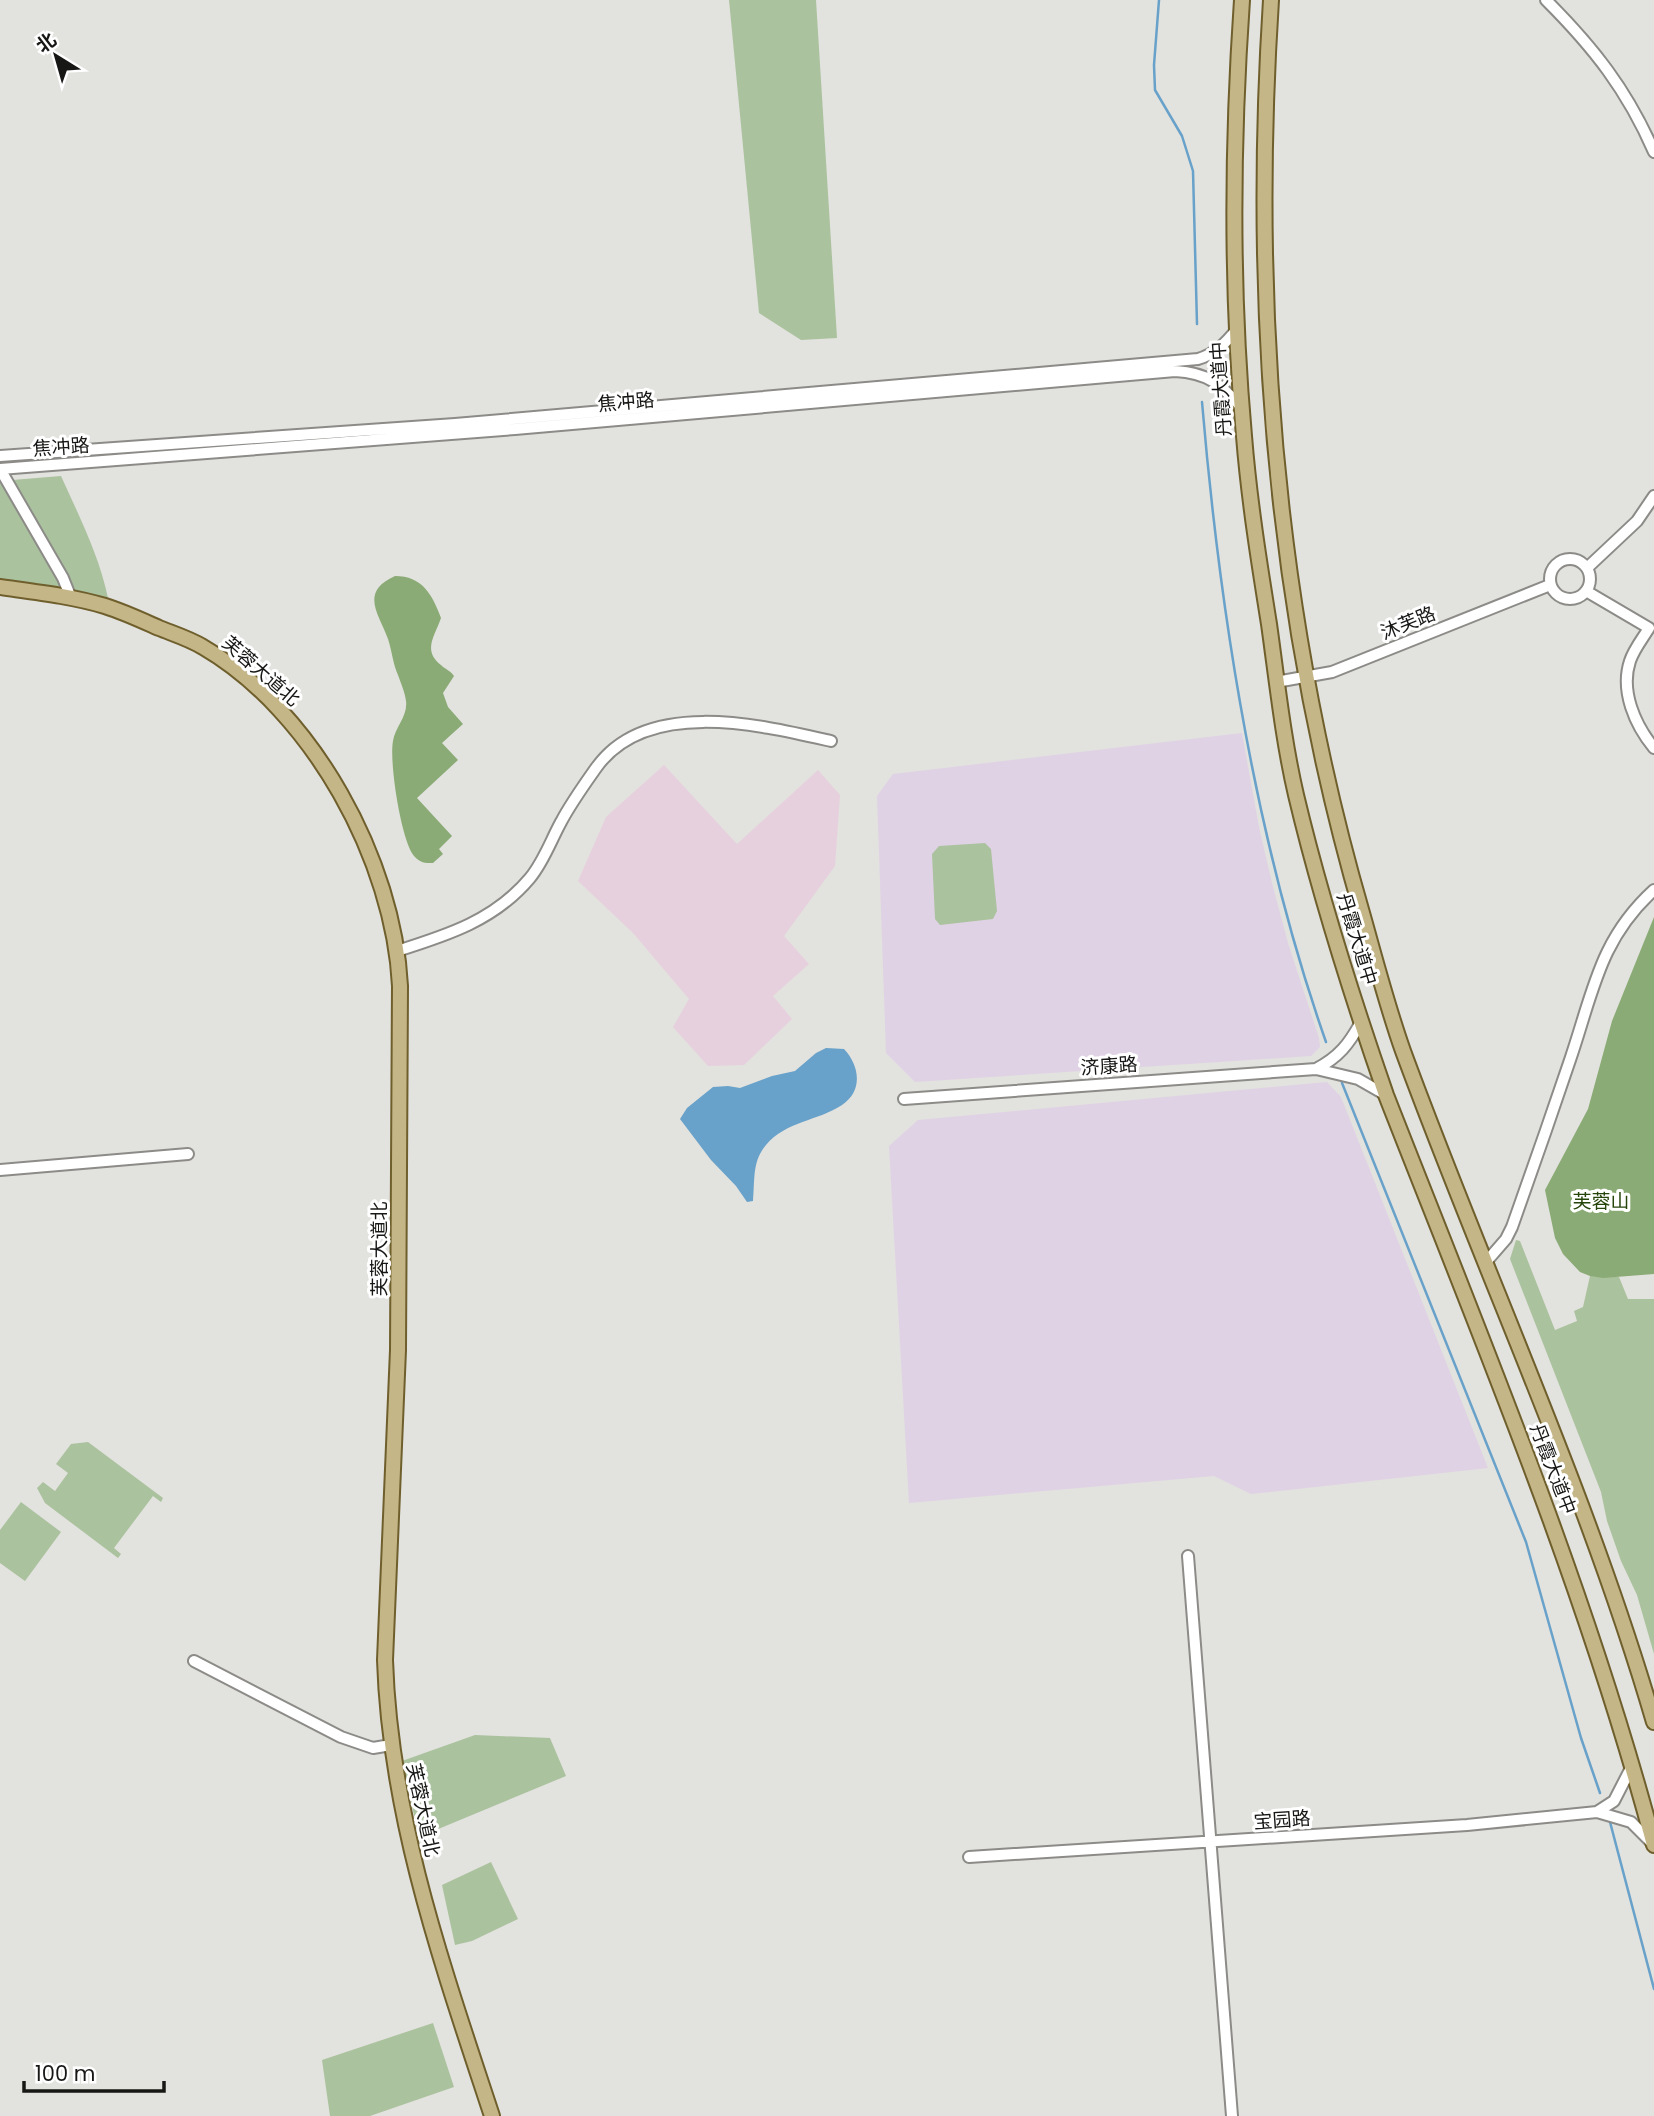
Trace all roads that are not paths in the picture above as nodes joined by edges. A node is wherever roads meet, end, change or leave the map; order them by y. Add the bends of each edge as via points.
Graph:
1 (1242, 0) edge
2 (1271, 0) edge
3 (1546, 0) edge
4 (1654, 152) edge
5 (1237, 329) junction
6 (1242, 408) junction
7 (0, 456) edge
8 (0, 469) edge
9 (1654, 496) edge
10 (1587, 569) junction
11 (1550, 585) junction
12 (0, 587) edge
13 (1586, 591) junction
14 (71, 598) junction
15 (1306, 678) junction
16 (1276, 682) junction
17 (831, 741) dead end
18 (1654, 748) edge
19 (1654, 890) edge
20 (397, 951) junction
21 (1361, 1022) junction
22 (1316, 1069) junction
23 (1386, 1095) junction
24 (904, 1099) dead end
25 (188, 1154) dead end
26 (0, 1170) edge
27 (1486, 1262) junction
28 (1188, 1556) dead end
29 (194, 1661) dead end
30 (1654, 1721) edge
31 (391, 1745) junction
32 (1633, 1765) junction
33 (1597, 1812) junction
34 (1212, 1842) junction
35 (1654, 1845) edge
36 (969, 1857) dead end
37 (492, 2116) edge
38 (1232, 2116) edge

1 - 5 main road, 丹霞大道中 via 1236,134
2 - 15 main road, 丹霞大道中 via 1264,220 1269,362 1284,539
3 - 4 street via 1596,53 1639,118
5 - 6 main road, 丹霞大道中
5 - 7 street, 焦冲路 via 1213,353 1188,360 455,424
6 - 8 street, 焦冲路 via 1212,380 1175,371
6 - 16 main road, 丹霞大道中
8 - 14 street
9 - 10 street via 1637,521
10 - 11 street via 1577,560 1565,560 1554,566
10 - 13 street
11 - 13 street via 1563,598 1576,598
11 - 15 street, 沐芙路 via 1332,672
12 - 14 main road, 芙蓉大道北
13 - 18 street via 1649,628 1630,659 1627,690 1632,712
14 - 20 main road, 芙蓉大道北 via 129,615 203,647 243,676 288,720 321,762 361,836 383,889
15 - 16 street, 沐芙路
15 - 27 main road, 丹霞大道中 via 1328,788 1385,995
16 - 21 main road, 丹霞大道中 via 1297,796
17 - 20 street via 722,722 689,723 633,736 597,766 544,858 511,898 458,931
19 - 27 street via 1619,928 1607,951 1512,1227
20 - 31 main road, 芙蓉大道北 via 398,1350 385,1660
21 - 22 street via 1338,1056
21 - 23 main road, 丹霞大道中
22 - 23 street, 济康路 via 1358,1079
22 - 24 street, 济康路
23 - 32 main road, 丹霞大道中 via 1558,1536
25 - 26 street
27 - 30 main road, 丹霞大道中 via 1582,1509
28 - 34 street
29 - 31 street via 341,1737 373,1748
31 - 37 main road, 芙蓉大道北 via 414,1863
32 - 33 street via 1614,1801
32 - 35 main road, 丹霞大道中
33 - 34 street, 宝园路
33 - 35 street, 宝园路 via 1631,1822
34 - 36 street, 宝园路
34 - 38 street

